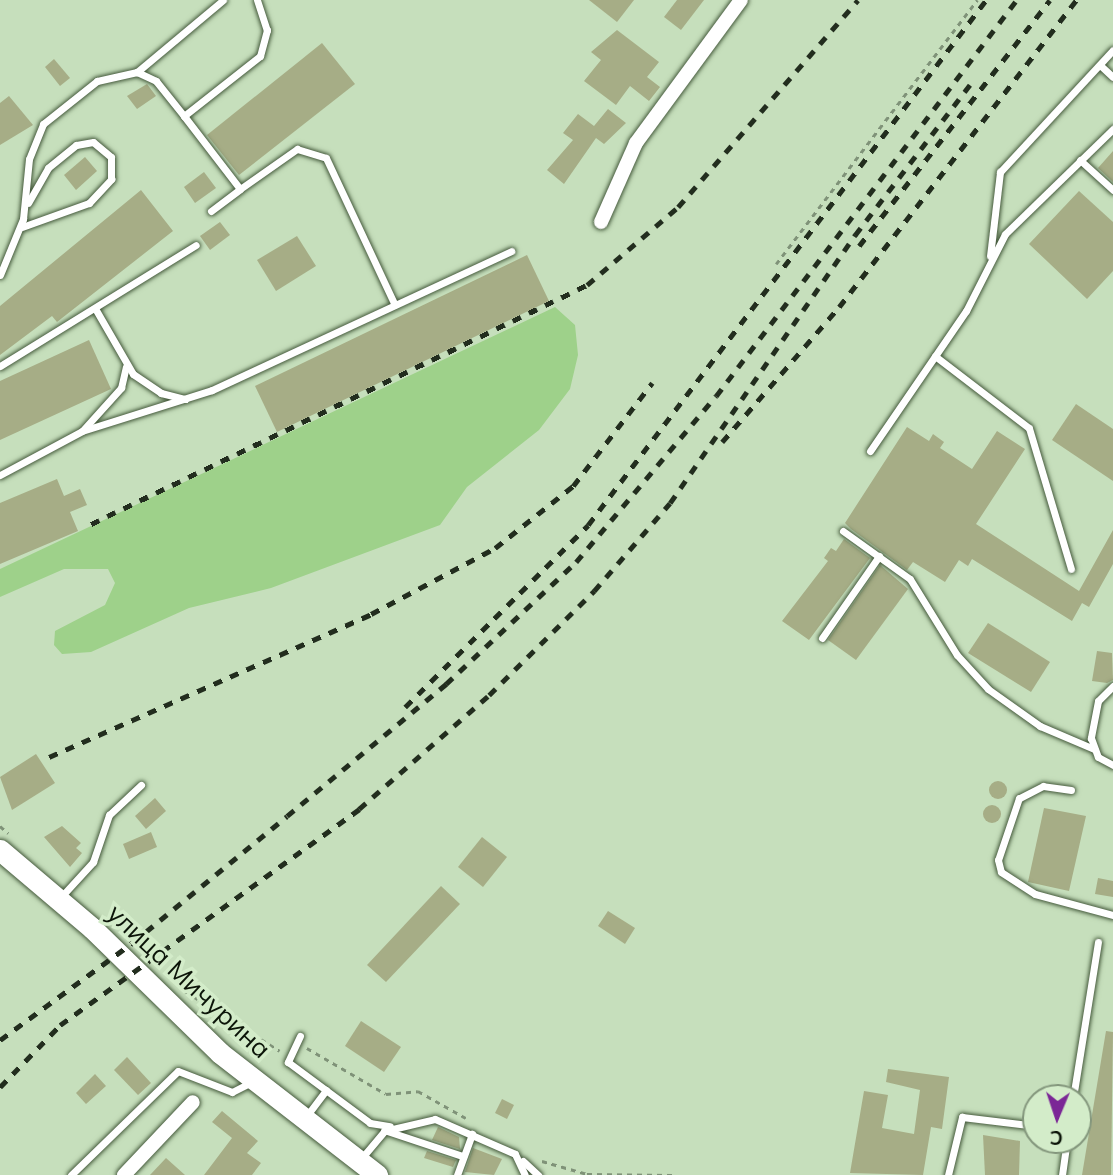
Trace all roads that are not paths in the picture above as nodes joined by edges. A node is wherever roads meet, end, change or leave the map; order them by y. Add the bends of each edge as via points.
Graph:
1 (223, 0) edge
2 (257, 0) edge
3 (741, 0) edge
4 (1113, 50) edge
5 (1101, 66) junction
6 (137, 72) junction
7 (1113, 78) edge
8 (184, 116) junction
9 (1113, 129) edge
10 (1080, 160) junction
11 (240, 189) junction
12 (1113, 190) edge
13 (26, 208) junction
14 (211, 211) dead end
15 (601, 222) dead end
16 (18, 230) junction
17 (196, 245) dead end
18 (511, 251) dead end
19 (990, 260) junction
20 (0, 275) edge
21 (395, 305) junction
22 (96, 310) junction
23 (935, 356) junction
24 (0, 366) edge
25 (126, 366) junction
26 (189, 399) junction
27 (82, 431) junction
28 (870, 450) dead end
29 (0, 475) edge
30 (843, 531) dead end
31 (879, 556) junction
32 (1071, 569) dead end
33 (822, 638) dead end
34 (1113, 686) edge
35 (1094, 749) junction
36 (1113, 765) edge
37 (141, 785) dead end
38 (1071, 790) dead end
39 (5, 842) edge
40 (59, 900) junction
41 (1113, 915) edge
42 (1098, 942) dead end
43 (300, 1036) dead end
44 (254, 1081) junction
45 (1075, 1084) edge
46 (326, 1090) junction
47 (193, 1102) dead end
48 (304, 1119) junction
49 (370, 1123) junction
50 (1022, 1124) edge
51 (398, 1125) junction
52 (384, 1131) junction
53 (472, 1134) junction
54 (373, 1142) junction
55 (1065, 1154) edge
56 (462, 1156) junction
57 (520, 1158) junction
58 (359, 1161) junction
59 (71, 1175) edge
60 (124, 1175) edge
61 (377, 1175) edge
62 (457, 1175) edge
63 (525, 1175) edge
64 (538, 1175) edge
65 (948, 1175) edge
66 (1062, 1175) edge

1 - 6 lane
2 - 8 lane via 267,30 260,56
3 - 15 street via 636,142
4 - 5 lane
5 - 7 lane
5 - 19 lane via 1000,172
6 - 8 lane via 156,81
6 - 13 lane via 97,81 43,124 29,159
8 - 11 lane
9 - 10 lane
10 - 12 lane
10 - 19 lane via 1016,221
11 - 14 lane
11 - 21 lane via 297,149 327,159
13 - 16 lane
13 - 16 lane via 48,168 76,145 93,142 111,157 111,179 89,203
16 - 20 lane
17 - 22 lane
18 - 21 lane
19 - 23 lane
21 - 26 lane
22 - 24 lane
22 - 25 lane
23 - 28 lane
23 - 32 lane via 1004,404 1035,438
25 - 26 lane via 160,393
25 - 27 lane via 121,388
26 - 27 lane
27 - 29 lane
30 - 31 lane
31 - 33 lane
31 - 35 lane via 910,579 957,655 988,690 1040,726
34 - 35 lane via 1098,701
35 - 36 lane
37 - 40 lane via 109,815 93,862
38 - 41 lane via 1043,786 1019,798 998,860 1001,872 1035,894
39 - 40 main road, улица Мичурина
40 - 44 main road, улица Мичурина
42 - 45 lane
43 - 46 lane via 288,1062
44 - 48 main road, улица Мичурина
44 - 59 lane via 232,1092 178,1071
46 - 48 lane
46 - 49 lane
47 - 60 street
48 - 58 main road, улица Мичурина
49 - 51 lane
49 - 54 lane
50 - 65 lane via 962,1117
51 - 52 lane
51 - 53 lane via 435,1119
52 - 54 lane
52 - 56 lane
53 - 56 lane
53 - 57 lane
54 - 58 lane
55 - 66 lane
56 - 62 lane
57 - 63 lane
57 - 64 lane
58 - 61 main road, улица Мичурина

